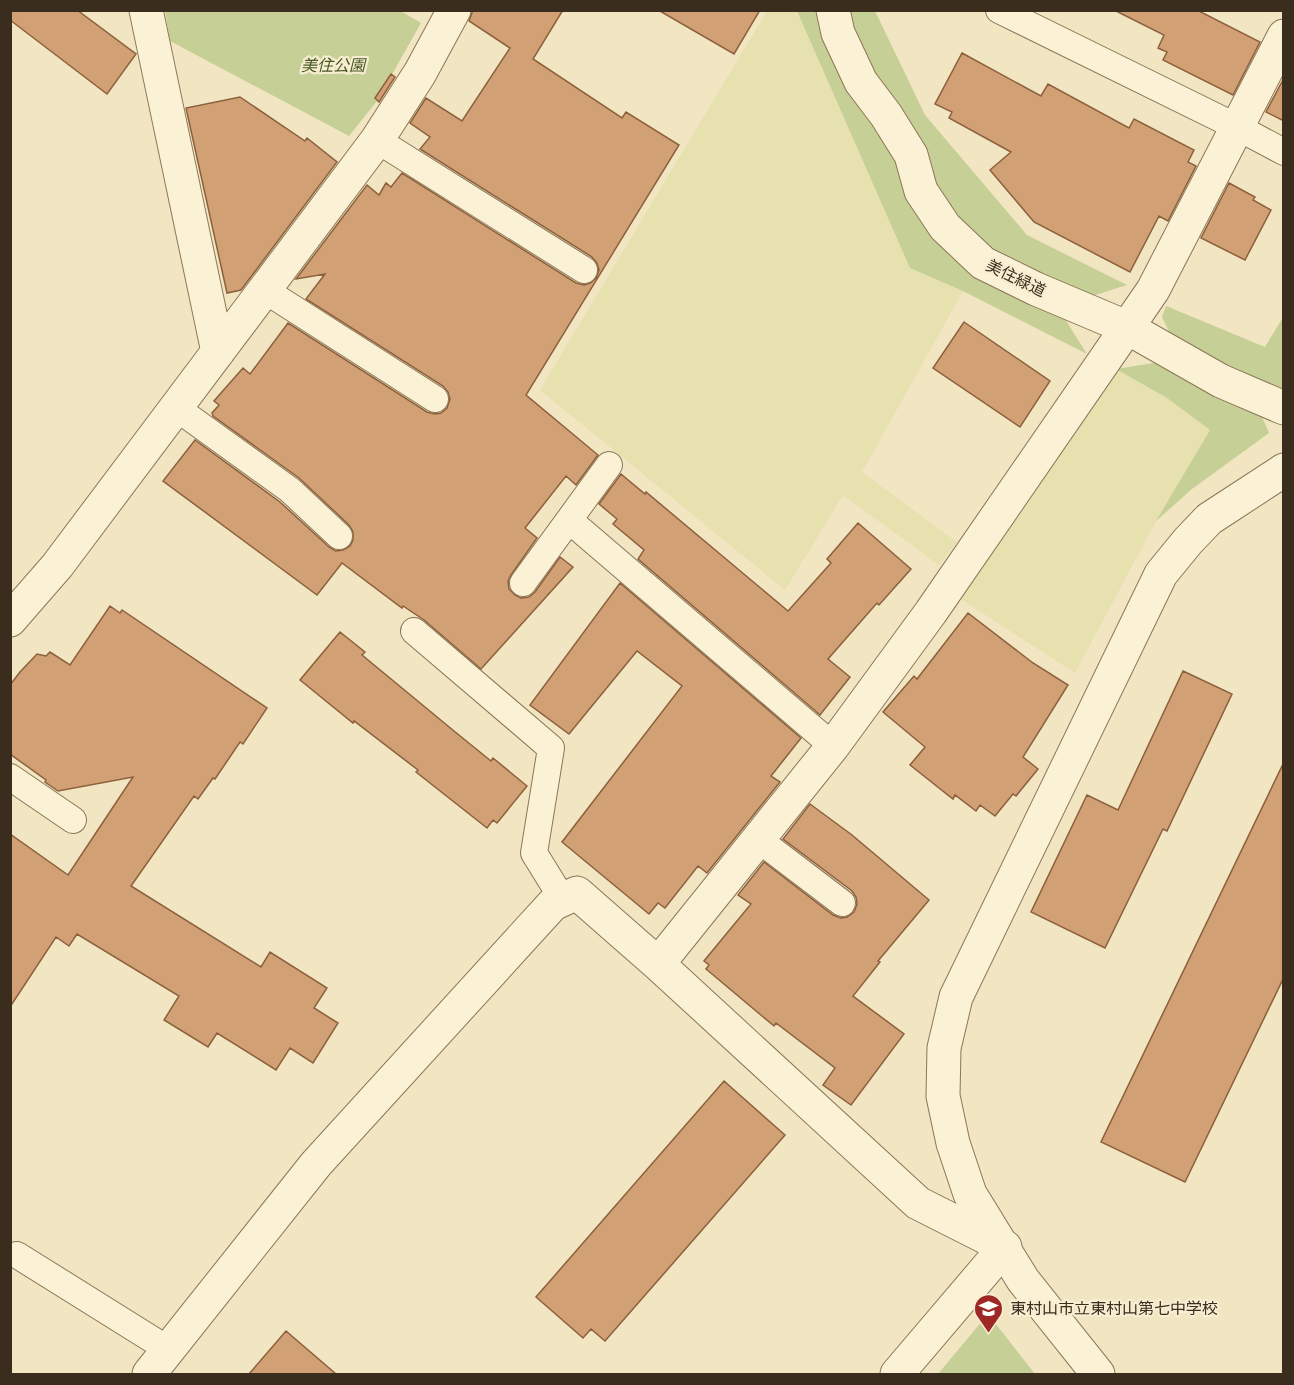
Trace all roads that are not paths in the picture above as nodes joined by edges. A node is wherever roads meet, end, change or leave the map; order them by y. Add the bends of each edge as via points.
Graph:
1 (146, 10) edge
2 (454, 10) edge
3 (833, 10) edge
4 (999, 10) edge
5 (1284, 36) edge
6 (1237, 127) junction
7 (377, 140) junction
8 (1284, 152) edge
9 (584, 270) dead end
10 (266, 291) junction
11 (1126, 327) junction
12 (218, 352) junction
13 (435, 399) dead end
14 (175, 408) junction
15 (1284, 408) edge
16 (609, 465) dead end
17 (1284, 470) edge
18 (569, 520) junction
19 (339, 536) dead end
20 (523, 583) dead end
21 (10, 620) edge
22 (414, 631) dead end
23 (833, 746) junction
24 (10, 777) edge
25 (73, 820) dead end
26 (758, 839) junction
27 (563, 900) junction
28 (842, 903) dead end
29 (658, 964) junction
30 (1005, 1247) junction
31 (17, 1255) dead end
32 (159, 1362) edge
33 (897, 1374) edge
34 (1098, 1374) edge

1 - 12 street
2 - 7 street
3 - 11 street, 美住緑道 via 838,33 861,82 910,155 921,191 945,227 983,263
4 - 6 lane
5 - 6 street
6 - 8 lane
6 - 11 street via 1153,290
7 - 9 lane
7 - 10 street
10 - 12 street
10 - 13 lane
11 - 15 street, 美住緑道 via 1221,381
11 - 23 street via 931,612
12 - 14 street
14 - 19 lane via 290,490
14 - 21 street via 57,566
16 - 18 lane
17 - 30 street via 1209,519 1161,574 956,997 944,1048 943,1096 970,1194
18 - 20 lane
18 - 23 lane
22 - 27 lane via 551,748 534,853
23 - 26 street
24 - 25 lane
26 - 28 lane
26 - 29 street
27 - 29 street via 577,893
27 - 32 street via 553,904 316,1164
29 - 30 street via 918,1203
30 - 33 street
30 - 34 street via 1023,1280
31 - 32 lane

